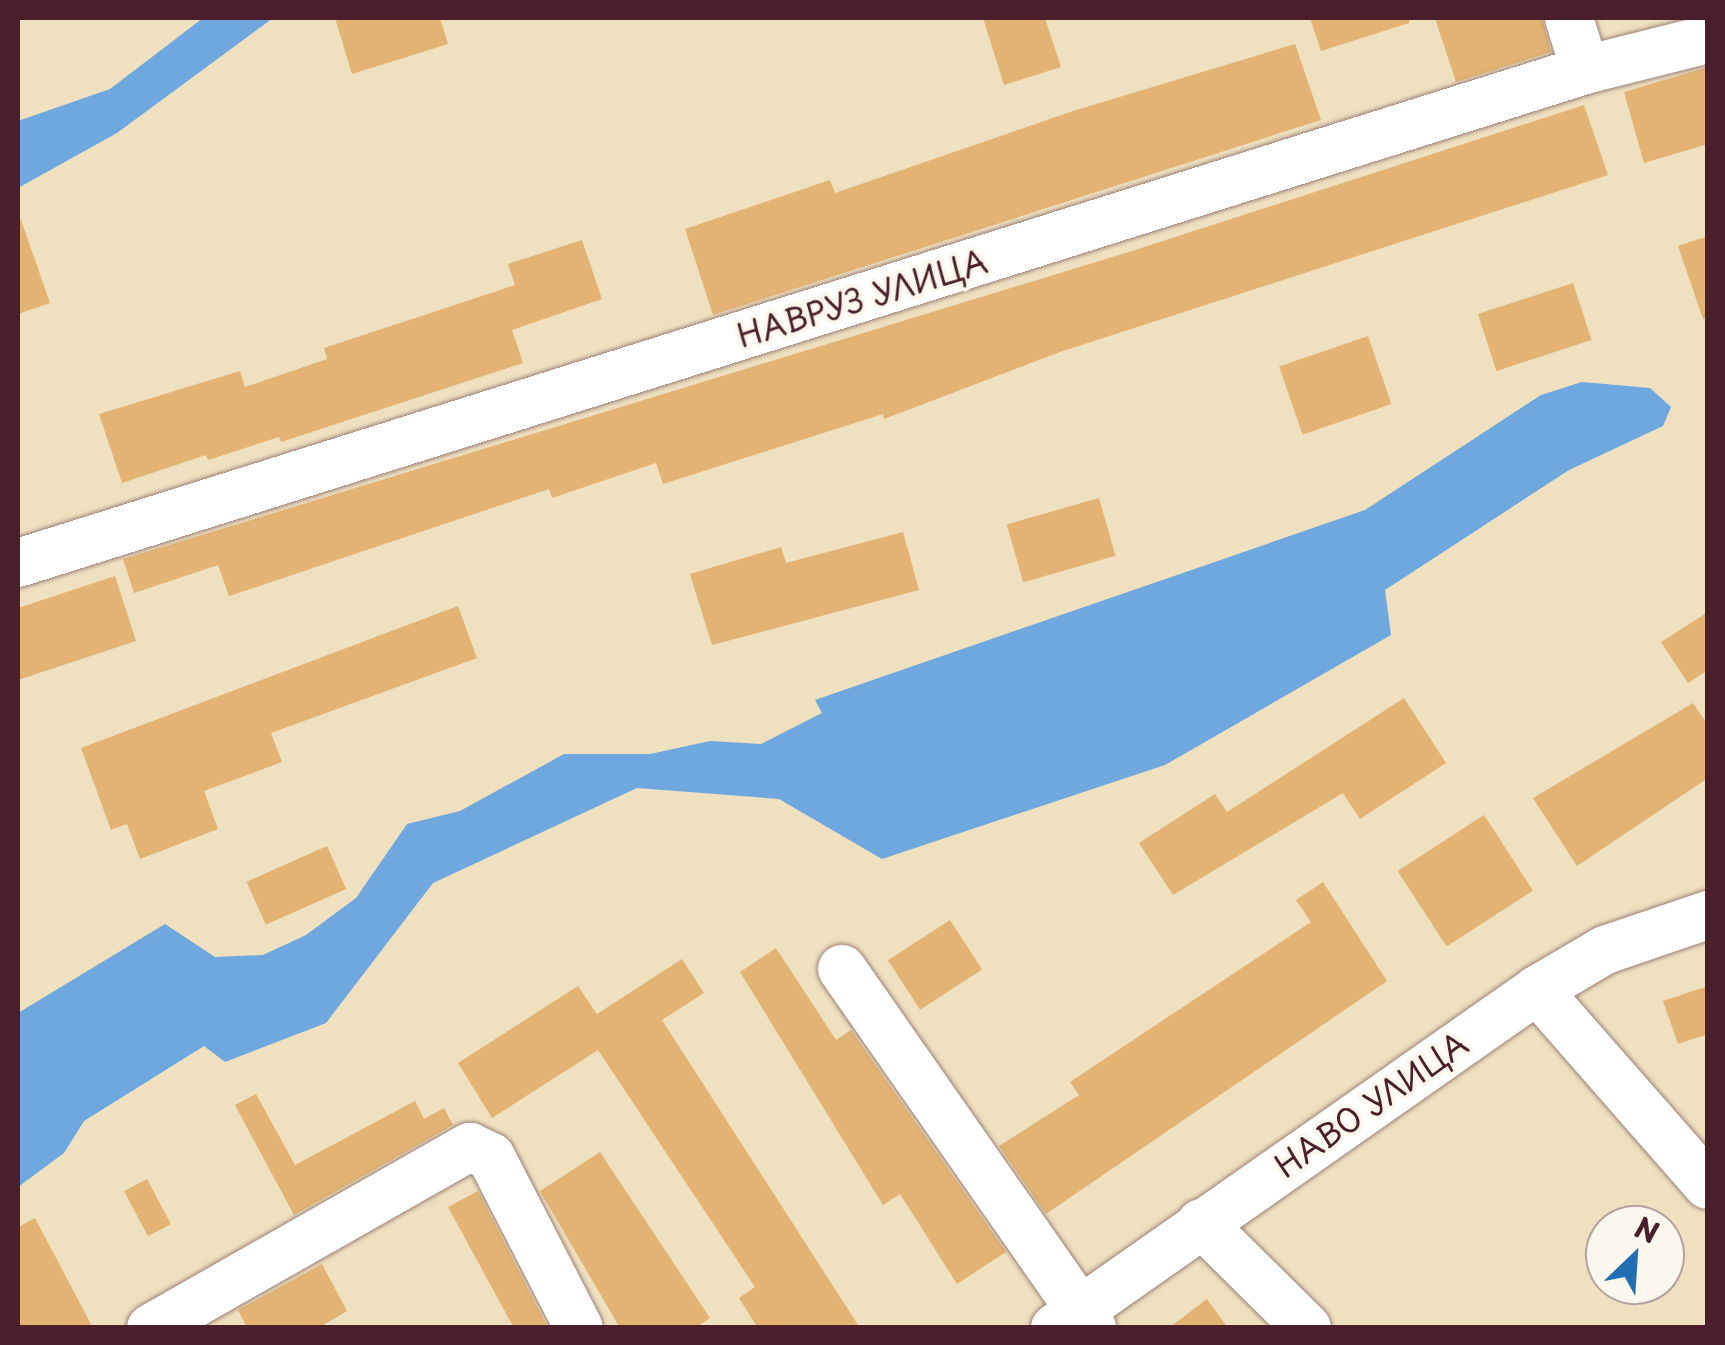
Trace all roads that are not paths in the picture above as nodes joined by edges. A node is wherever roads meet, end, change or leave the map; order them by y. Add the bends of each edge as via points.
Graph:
1 (1569, 18) edge
2 (1708, 38) edge
3 (1585, 70) junction
4 (18, 563) edge
5 (1708, 915) edge
6 (842, 969) dead end
7 (1537, 990) junction
8 (1704, 1174) edge
9 (1201, 1224) junction
10 (1075, 1322) edge
11 (150, 1328) edge
12 (579, 1328) edge
13 (1306, 1328) edge

1 - 3 street
2 - 3 street, НАВРУЗ УЛИЦА
3 - 4 street, НАВРУЗ УЛИЦА
5 - 7 street, НАВО УЛИЦА via 1606,950
6 - 10 street
7 - 8 street
7 - 9 street, НАВО УЛИЦА
9 - 10 street, НАВО УЛИЦА
9 - 13 street
11 - 12 street via 470,1147 491,1156

